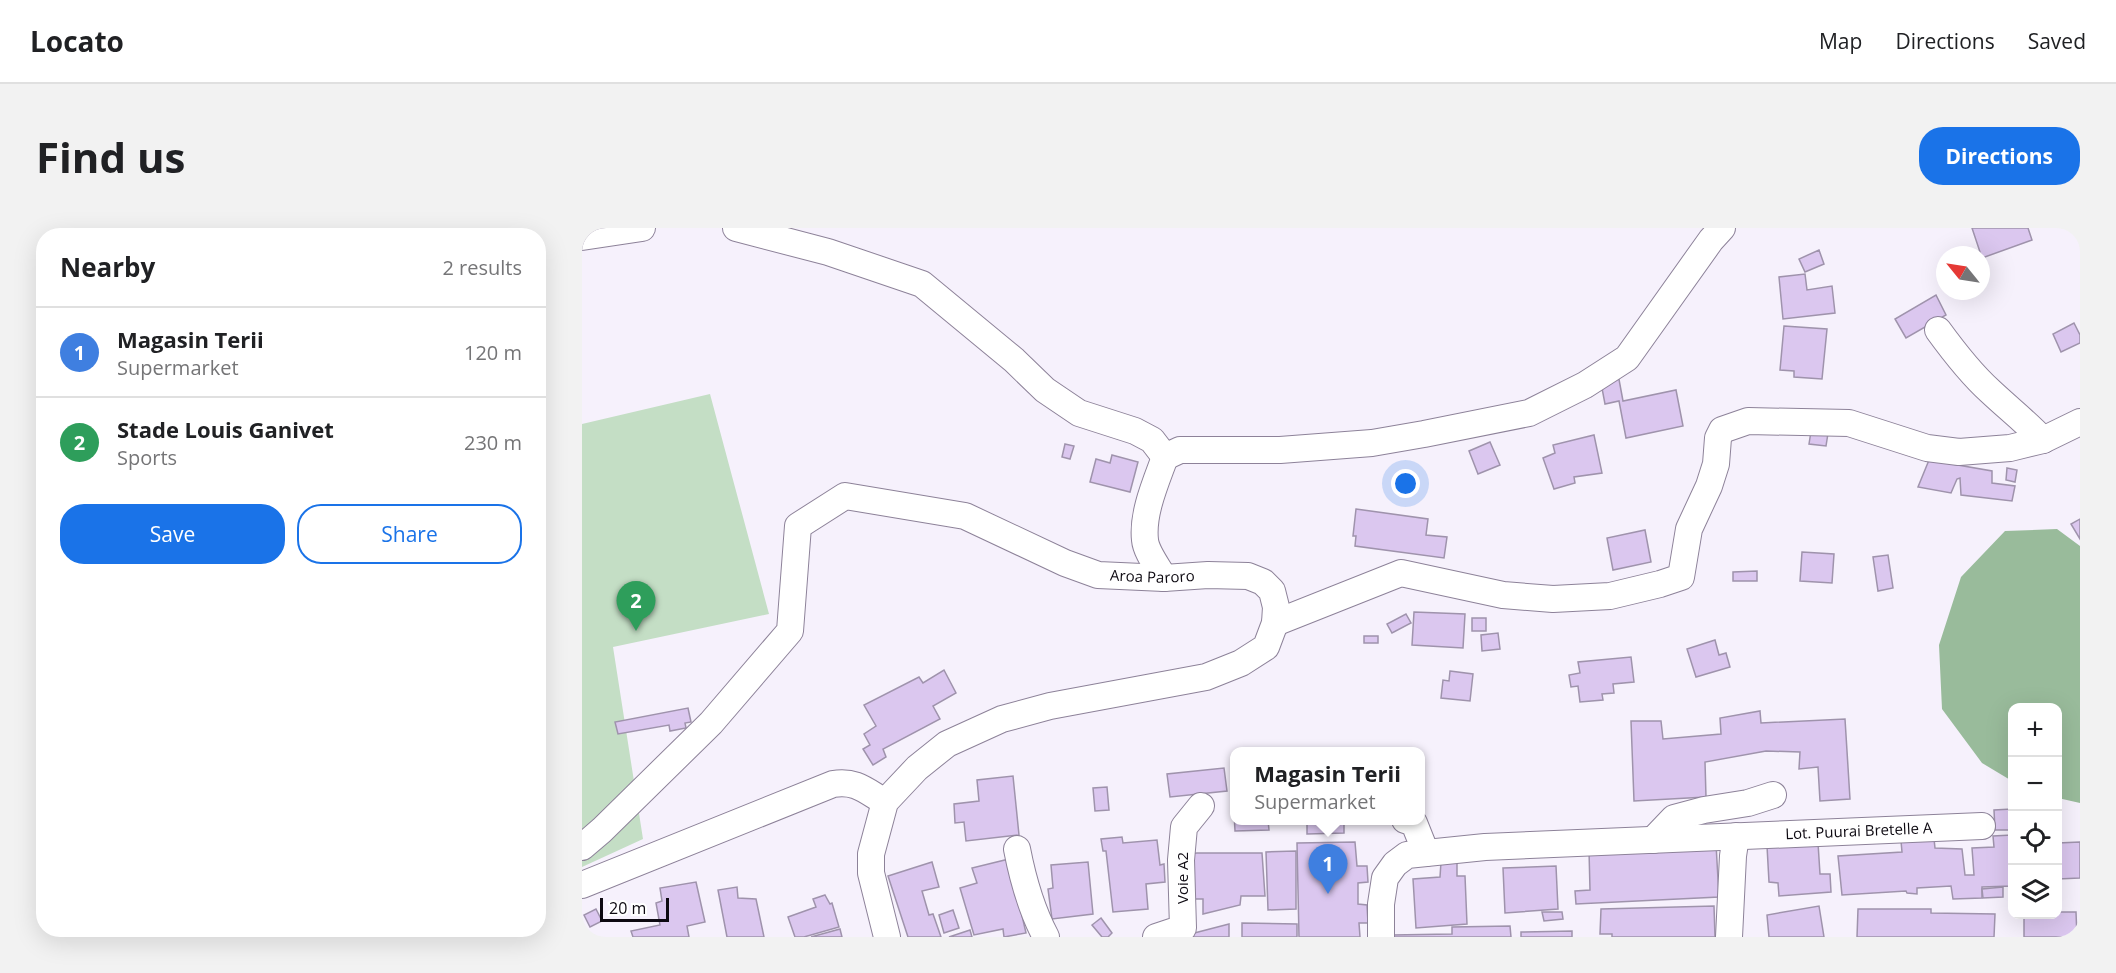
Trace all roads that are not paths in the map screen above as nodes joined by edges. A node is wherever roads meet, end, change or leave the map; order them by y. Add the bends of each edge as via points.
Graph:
1 (642, 228) edge
2 (736, 228) edge
3 (1722, 228) edge
4 (582, 237) edge
5 (1938, 330) dead end
6 (2080, 422) edge
7 (1849, 423) junction
8 (2043, 440) junction
9 (1165, 457) junction
10 (1914, 464) dead end
11 (1164, 578) junction
12 (1275, 623) junction
13 (1773, 795) dead end
14 (885, 802) junction
15 (1201, 806) dead end
16 (1414, 825) edge
17 (1982, 826) dead end
18 (1736, 836) junction
19 (1653, 840) junction
20 (582, 847) edge
21 (1017, 849) dead end
22 (1426, 853) junction
23 (584, 885) edge
24 (887, 937) edge
25 (1046, 937) edge
26 (1156, 937) edge
27 (1381, 937) edge
28 (1729, 937) edge

1 - 4 street
2 - 9 street via 828,252 922,284 1045,390 1079,413 1135,430 1152,440
3 - 9 street via 1628,358 1528,413 1372,442 1280,450 1180,450
5 - 8 street via 1960,361
6 - 8 street
7 - 8 street via 1927,448 1959,452 2010,448
7 - 10 street via 1881,438
7 - 12 street via 1748,421 1722,430 1709,486 1689,529 1681,577 1610,596 1553,599 1503,595 1401,573
9 - 11 street via 1146,518 1145,542
11 - 12 street, Aroa Paroro via 1248,576 1263,582 1272,591
11 - 20 street, Aroa Paroro via 1098,575 965,516 844,496 798,526 790,630 711,723
12 - 14 street via 1266,647 1242,663 1206,677 1050,706 1002,719 947,744
13 - 19 street via 1674,818
14 - 23 street via 854,784 833,784
14 - 24 street via 871,854 871,873
15 - 26 street, Voie A2 via 1184,827 1183,928
16 - 22 street
17 - 18 street, Lot. Puurai Bretelle A
18 - 19 street, Lot. Puurai Bretelle A
18 - 28 street
19 - 22 street, Lot. Puurai Bretelle A
21 - 25 street via 1023,878
22 - 27 street, Lot. Puurai Bretelle A via 1407,855 1385,878

